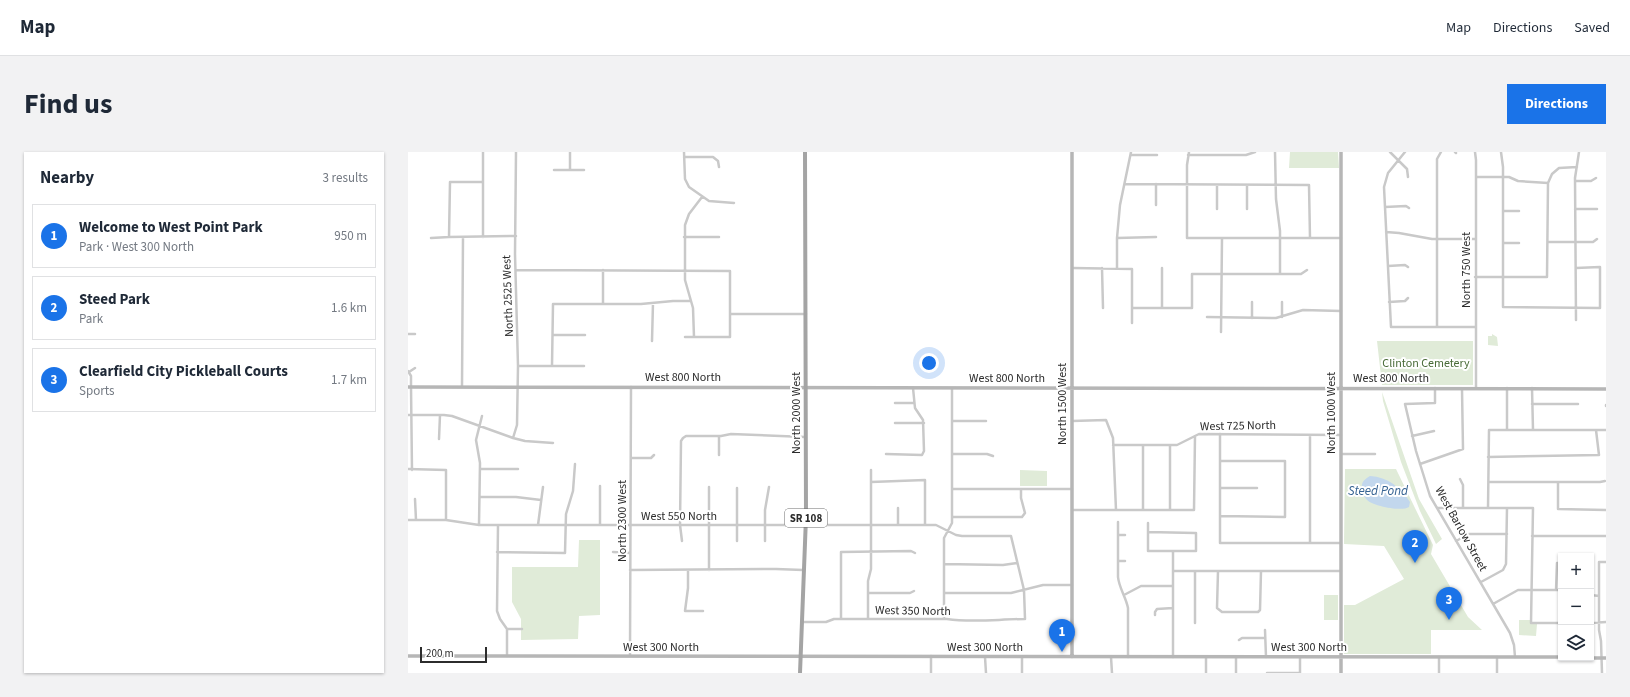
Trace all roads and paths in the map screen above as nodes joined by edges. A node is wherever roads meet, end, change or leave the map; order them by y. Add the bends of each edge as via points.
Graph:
1 (483, 152) edge
2 (516, 152) edge
3 (570, 152) edge
4 (684, 152) edge
5 (805, 152) edge
6 (1072, 152) edge
7 (1255, 152) edge
8 (1275, 152) edge
9 (1341, 152) edge
10 (1390, 152) edge
11 (1405, 152) edge
12 (1441, 152) edge
13 (1475, 152) edge
14 (1501, 152) edge
15 (1579, 152) edge
16 (1189, 153) edge
17 (1242, 153) edge
18 (1131, 154) edge
19 (1157, 155) dead end
20 (684, 157) junction
21 (1399, 161) junction
22 (719, 167) dead end
23 (1577, 167) junction
24 (554, 170) dead end
25 (570, 170) junction
26 (584, 170) dead end
27 (1408, 177) dead end
28 (1503, 177) junction
29 (1476, 178) junction
30 (1596, 178) dead end
31 (1575, 181) junction
32 (482, 182) junction
33 (1548, 183) junction
34 (1125, 184) junction
35 (1156, 184) junction
36 (1187, 185) junction
37 (1217, 185) junction
38 (1247, 185) junction
39 (1276, 185) junction
40 (702, 197) junction
41 (734, 203) dead end
42 (1156, 205) dead end
43 (1385, 207) junction
44 (1409, 208) dead end
45 (1217, 209) dead end
46 (1246, 209) dead end
47 (1575, 209) junction
48 (1597, 209) dead end
49 (1503, 211) junction
50 (1519, 211) dead end
51 (1386, 232) junction
52 (516, 236) junction
53 (449, 237) junction
54 (462, 237) junction
55 (483, 237) junction
56 (684, 237) junction
57 (719, 237) dead end
58 (431, 238) dead end
59 (1117, 238) junction
60 (1156, 238) dead end
61 (1222, 238) junction
62 (1280, 238) junction
63 (1310, 238) junction
64 (1341, 238) junction
65 (1437, 239) junction
66 (1475, 239) junction
67 (1597, 239) dead end
68 (1548, 242) junction
69 (1575, 242) junction
70 (1503, 244) junction
71 (1519, 244) dead end
72 (1388, 266) junction
73 (1408, 267) dead end
74 (1073, 268) junction
75 (1102, 268) junction
76 (1117, 268) junction
77 (1162, 268) dead end
78 (1576, 268) junction
79 (516, 270) junction
80 (603, 270) junction
81 (1307, 270) dead end
82 (684, 271) junction
83 (1222, 274) junction
84 (1280, 274) junction
85 (1475, 277) junction
86 (1503, 277) junction
87 (1408, 298) dead end
88 (691, 301) junction
89 (1252, 302) dead end
90 (1282, 302) dead end
91 (1389, 302) junction
92 (653, 303) junction
93 (603, 304) junction
94 (1103, 308) dead end
95 (1132, 308) junction
96 (1162, 308) junction
97 (1576, 308) junction
98 (1341, 311) junction
99 (730, 314) junction
100 (806, 314) junction
101 (1207, 317) dead end
102 (1282, 317) junction
103 (1221, 318) junction
104 (1252, 318) junction
105 (1576, 320) dead end
106 (1132, 323) dead end
107 (1437, 327) junction
108 (1475, 327) junction
109 (1221, 332) dead end
110 (408, 334) edge
111 (415, 334) dead end
112 (553, 335) junction
113 (585, 335) dead end
114 (685, 337) dead end
115 (694, 337) junction
116 (652, 341) dead end
117 (518, 366) junction
118 (552, 366) junction
119 (584, 366) dead end
120 (415, 368) dead end
121 (408, 372) edge
122 (410, 387) edge
123 (462, 387) junction
124 (517, 387) junction
125 (632, 387) junction
126 (806, 387) junction
127 (913, 387) junction
128 (952, 388) junction
129 (1072, 388) junction
130 (1341, 388) junction
131 (1435, 388) junction
132 (1462, 388) junction
133 (1476, 388) junction
134 (1507, 388) junction
135 (1532, 388) junction
136 (1606, 389) edge
137 (895, 404) dead end
138 (914, 404) junction
139 (1532, 404) junction
140 (1578, 404) dead end
141 (410, 415) edge
142 (440, 415) junction
143 (482, 416) dead end
144 (1072, 420) junction
145 (952, 421) junction
146 (986, 421) dead end
147 (895, 423) dead end
148 (924, 423) junction
149 (479, 425) junction
150 (1507, 430) junction
151 (1533, 430) junction
152 (1596, 430) junction
153 (1606, 430) edge
154 (1434, 431) dead end
155 (1220, 434) junction
156 (1310, 434) junction
157 (1341, 435) junction
158 (719, 436) junction
159 (1195, 436) junction
160 (1412, 436) junction
161 (806, 437) junction
162 (514, 438) junction
163 (440, 439) dead end
164 (553, 443) dead end
165 (1143, 445) junction
166 (1170, 445) junction
167 (1113, 446) junction
168 (886, 454) dead end
169 (952, 454) junction
170 (1341, 454) junction
171 (1375, 454) dead end
172 (719, 455) dead end
173 (654, 456) dead end
174 (993, 456) dead end
175 (1488, 457) junction
176 (631, 458) junction
177 (1220, 461) junction
178 (574, 464) dead end
179 (1420, 464) junction
180 (518, 468) dead end
181 (480, 469) junction
182 (408, 470) edge
183 (412, 470) junction
184 (871, 470) dead end
185 (1460, 478) dead end
186 (1605, 481) dead end
187 (871, 482) junction
188 (1489, 482) junction
189 (1558, 482) junction
190 (600, 486) dead end
191 (543, 487) dead end
192 (709, 487) dead end
193 (769, 487) dead end
194 (737, 488) dead end
195 (1220, 488) junction
196 (1257, 488) dead end
197 (952, 489) junction
198 (1021, 489) junction
199 (1072, 489) junction
200 (480, 497) junction
201 (415, 499) dead end
202 (540, 500) junction
203 (898, 508) dead end
204 (1438, 508) junction
205 (1463, 508) junction
206 (1488, 508) junction
207 (1507, 508) junction
208 (1072, 510) junction
209 (1116, 510) junction
210 (1143, 510) junction
211 (1170, 510) junction
212 (1606, 510) edge
213 (1220, 516) junction
214 (952, 517) junction
215 (408, 520) edge
216 (416, 520) junction
217 (446, 520) junction
218 (1118, 522) dead end
219 (1148, 522) dead end
220 (479, 525) junction
221 (498, 525) junction
222 (538, 525) junction
223 (566, 525) junction
224 (600, 525) junction
225 (631, 525) junction
226 (680, 525) junction
227 (709, 525) junction
228 (736, 525) junction
229 (765, 525) junction
230 (805, 525) junction
231 (871, 525) junction
232 (898, 525) junction
233 (925, 525) junction
234 (949, 530) junction
235 (1148, 532) junction
236 (1507, 534) junction
237 (1118, 535) junction
238 (1126, 535) dead end
239 (1532, 536) junction
240 (1606, 536) edge
241 (682, 541) dead end
242 (737, 541) dead end
243 (765, 541) dead end
244 (1456, 541) junction
245 (1310, 543) junction
246 (1341, 543) junction
247 (871, 551) junction
248 (1173, 551) junction
249 (498, 552) junction
250 (613, 552) dead end
251 (630, 553) junction
252 (915, 553) dead end
253 (1118, 561) junction
254 (1126, 561) dead end
255 (1606, 562) edge
256 (1017, 563) junction
257 (1558, 563) edge
258 (944, 564) junction
259 (630, 570) junction
260 (688, 570) junction
261 (710, 570) junction
262 (803, 570) junction
263 (1173, 571) junction
264 (1195, 571) junction
265 (1218, 571) junction
266 (1261, 571) junction
267 (1341, 571) junction
268 (1481, 582) junction
269 (1072, 585) junction
270 (1173, 586) junction
271 (1024, 590) junction
272 (1531, 590) junction
273 (1556, 590) joint
274 (914, 591) dead end
275 (868, 593) junction
276 (944, 593) junction
277 (1124, 595) junction
278 (1594, 595) edge
279 (1599, 596) junction
280 (1493, 604) junction
281 (1173, 608) junction
282 (703, 611) dead end
283 (1155, 615) dead end
284 (841, 619) junction
285 (868, 619) junction
286 (944, 619) junction
287 (801, 622) junction
288 (1606, 622) edge
289 (1195, 623) dead end
290 (1558, 623) edge
291 (1594, 623) edge
292 (1599, 623) junction
293 (507, 629) junction
294 (522, 629) dead end
295 (1265, 630) dead end
296 (1265, 638) junction
297 (1239, 640) dead end
298 (408, 656) edge
299 (507, 656) junction
300 (630, 656) junction
301 (931, 656) junction
302 (800, 657) junction
303 (985, 657) junction
304 (1022, 657) junction
305 (1072, 657) junction
306 (1111, 657) junction
307 (1128, 657) junction
308 (1173, 657) junction
309 (1206, 657) junction
310 (1236, 657) junction
311 (1266, 657) junction
312 (1300, 657) junction
313 (1341, 657) junction
314 (1439, 657) junction
315 (1497, 657) junction
316 (1514, 657) junction
317 (1558, 657) edge
318 (1604, 658) edge
319 (800, 673) edge
320 (931, 673) edge
321 (986, 673) edge
322 (1022, 673) edge
323 (1112, 673) edge
324 (1206, 673) edge
325 (1236, 673) edge
326 (1267, 673) edge
327 (1300, 673) edge
328 (1341, 673) edge
329 (1439, 673) edge
330 (1497, 673) edge
331 (1602, 673) edge

1 - 32 street
2 - 52 street, North 2525 West
3 - 25 street
4 - 20 street
5 - 100 main road, North 2000 West / SR 108
6 - 74 street, North 1500 West
7 - 17 street
8 - 39 street
9 - 64 street, North 1000 West
10 - 21 street
11 - 21 street
12 - 65 street via 1437,158
13 - 29 street, North 750 West
14 - 28 street
15 - 23 street
16 - 17 street
16 - 36 street
18 - 19 street
18 - 34 street
20 - 22 street via 713,157 718,161
20 - 40 street via 686,182
21 - 27 street via 1407,169
21 - 43 street via 1385,179
23 - 31 street
23 - 33 street via 1555,170
24 - 25 street
25 - 26 street
28 - 29 street
28 - 33 street via 1522,182
28 - 49 street
29 - 66 street, North 750 West
30 - 31 street via 1591,181
31 - 47 street
32 - 53 street via 450,182
32 - 55 street
33 - 68 street
34 - 35 street
34 - 59 street
35 - 36 street
35 - 42 street
36 - 37 street
36 - 61 street via 1187,238
37 - 38 street
37 - 45 street
38 - 39 street
38 - 46 street
39 - 62 street
39 - 63 street via 1309,185
40 - 41 street via 713,202
40 - 56 street via 686,220
43 - 44 street
43 - 51 street
47 - 48 street
47 - 69 street
49 - 50 street
49 - 70 street
51 - 65 street
51 - 72 street
52 - 55 street
52 - 79 street, North 2525 West
53 - 54 street
53 - 58 street
54 - 55 street
54 - 123 street
56 - 57 street
56 - 82 street
59 - 60 street
59 - 76 street
61 - 62 street
61 - 83 street
62 - 63 street
62 - 84 street
63 - 64 street
64 - 98 street, North 1000 West
65 - 66 street
65 - 107 street
66 - 85 street, North 750 West
67 - 69 street via 1593,242
68 - 69 street
68 - 86 street via 1548,277
69 - 78 street
70 - 71 street
70 - 86 street
72 - 73 street
72 - 91 street
74 - 75 street
74 - 129 street, North 1500 West
75 - 76 street
75 - 94 street
76 - 95 street via 1132,268
77 - 96 street
78 - 97 street
78 - 97 street via 1600,267 1600,308
79 - 80 street
79 - 117 street, North 2525 West
80 - 82 street
80 - 93 street
81 - 84 street via 1301,274
82 - 88 street
82 - 99 street via 730,271
83 - 84 street
83 - 96 street via 1192,274 1192,308
83 - 103 street
85 - 86 street
85 - 108 street, North 750 West
86 - 97 street via 1502,307
87 - 91 street via 1405,301
88 - 92 street
88 - 115 street
89 - 104 street
90 - 102 street
91 - 107 street via 1391,327
92 - 93 street
92 - 116 street
93 - 112 street via 553,304
95 - 96 street
95 - 106 street
97 - 105 street
98 - 102 street via 1303,310
98 - 130 street, North 1000 West
99 - 100 street
99 - 115 street via 730,337
100 - 126 main road, North 2000 West / SR 108
101 - 103 street
102 - 104 street
103 - 104 street
103 - 109 street
107 - 108 street
108 - 133 street, North 750 West
110 - 111 street
112 - 113 street
112 - 118 street
114 - 115 street
117 - 118 street
117 - 124 street, North 2525 West
118 - 119 street
120 - 121 street
121 - 122 street via 411,376
122 - 123 street, West 800 North
122 - 141 street
123 - 124 street, West 800 North
124 - 125 street, West 800 North
124 - 162 street, North 2525 West via 517,425
125 - 126 street, West 800 North
125 - 176 street, North 2300 West
126 - 127 street, West 800 North
126 - 161 main road, North 2000 West / SR 108
127 - 128 street, West 800 North
127 - 138 street
128 - 129 street, West 800 North
128 - 145 street
129 - 130 street, West 800 North
129 - 144 street, North 1500 West
130 - 131 street, West 800 North
130 - 157 street, North 1000 West
131 - 132 street, West 800 North
131 - 160 street, West Barlow Street via 1435,403 1405,404
132 - 133 street, West 800 North
132 - 179 street via 1463,449
133 - 134 street, West 800 North
134 - 135 street, West 800 North
134 - 150 street
135 - 136 street, West 800 North
135 - 139 street
137 - 138 street
138 - 148 street
139 - 140 street
139 - 151 street
141 - 142 street
141 - 183 street
142 - 149 street via 452,416
142 - 163 street
143 - 149 street
144 - 167 street via 1106,420 1113,438
144 - 199 street, North 1500 West
145 - 146 street
145 - 169 street
147 - 148 street
148 - 168 street via 922,455
149 - 162 street
149 - 181 street via 476,440
150 - 151 street
150 - 175 street via 1489,430
151 - 152 street
152 - 153 street
152 - 175 street via 1599,455
154 - 160 street
155 - 156 street, West 725 North
155 - 159 street, West 725 North
155 - 177 street
156 - 157 street, West 725 North
156 - 245 street
157 - 170 street, North 1000 West
158 - 161 street via 749,434
158 - 172 street
158 - 226 street via 686,436 681,441
159 - 166 street, West 725 North via 1181,444
159 - 211 street via 1194,510
160 - 179 street, West Barlow Street
161 - 230 main road, North 2000 West / SR 108
162 - 164 street
165 - 166 street, West 725 North
165 - 167 street, West 725 North
165 - 210 street
166 - 211 street
167 - 209 street
169 - 174 street
169 - 197 street
170 - 171 street
170 - 246 street, North 1000 West
173 - 176 street
175 - 188 street
176 - 225 street, North 2300 West
177 - 195 street
177 - 213 street via 1285,461 1285,517
178 - 223 street via 573,492 567,508
179 - 204 street, West Barlow Street via 1430,496
180 - 181 street
181 - 200 street
182 - 183 street
183 - 217 street via 446,470
184 - 187 street
185 - 205 street via 1463,484
186 - 189 street
187 - 231 street
187 - 233 street via 925,480
188 - 189 street
188 - 206 street
189 - 212 street via 1558,509
190 - 224 street
191 - 202 street
192 - 227 street
193 - 229 street
194 - 228 street
195 - 196 street
195 - 213 street
197 - 198 street
197 - 214 street
198 - 199 street
198 - 214 street via 1025,513 1022,517
199 - 208 street, North 1500 West
200 - 202 street
200 - 220 street
201 - 216 street
202 - 222 street
203 - 232 street
204 - 205 street
204 - 244 street, West Barlow Street
205 - 206 street
206 - 207 street
207 - 236 street
207 - 239 street via 1533,508
208 - 209 street
208 - 269 street, North 1500 West
209 - 210 street
210 - 211 street
213 - 245 street via 1220,543
214 - 234 street
215 - 216 street, West 550 North
216 - 217 street, West 550 North
217 - 220 street, West 550 North
218 - 237 street
219 - 235 street
220 - 221 street, West 550 North
221 - 222 street, West 550 North
221 - 249 street
222 - 223 street, West 550 North
223 - 224 street, West 550 North
223 - 249 street via 565,553
224 - 225 street, West 550 North
225 - 226 street, West 550 North
225 - 251 street, North 2300 West
226 - 227 street, West 550 North
226 - 241 street
227 - 228 street, West 550 North
227 - 261 street
228 - 229 street, West 550 North
228 - 242 street
229 - 230 street, West 550 North
229 - 243 street
230 - 231 street, West 550 North
230 - 262 main road, North 2000 West / SR 108
231 - 232 street, West 550 North
231 - 247 street
232 - 233 street, West 550 North
233 - 234 street, West 550 North via 936,525
234 - 256 street, West 550 North via 962,536 1011,536
234 - 258 street via 944,538
235 - 248 street via 1148,551
235 - 248 street via 1196,533 1196,551
236 - 244 street via 1469,534
236 - 268 street via 1504,570
237 - 238 street
237 - 253 street
239 - 240 street
239 - 272 street
244 - 268 street, West Barlow Street
245 - 246 street
246 - 267 street, North 1000 West
247 - 252 street
247 - 275 street
247 - 284 street via 841,552
248 - 263 street
249 - 293 street via 497,611
250 - 251 street
251 - 259 street, North 2300 West
253 - 254 street
253 - 277 street via 1119,585
255 - 279 street via 1599,562
256 - 258 street
256 - 271 street
257 - 273 street
258 - 276 street
259 - 260 street
259 - 300 street, North 2300 West
260 - 261 street
260 - 282 street via 685,611
261 - 262 street
262 - 287 main road, North 2000 West / SR 108
263 - 264 street
263 - 270 street
264 - 265 street
264 - 289 street
265 - 266 street
265 - 266 street via 1218,611 1251,612 1260,610
266 - 267 street
267 - 313 street, North 1000 West
268 - 280 street, West Barlow Street
269 - 271 street via 1043,584
269 - 305 street, North 1500 West
270 - 277 street via 1141,586
270 - 281 street
271 - 276 street via 1011,593
271 - 286 street, West 350 North via 1025,619
272 - 273 street
272 - 280 street via 1518,590
272 - 290 street via 1531,623
274 - 275 street
275 - 285 street
276 - 286 street
277 - 307 street via 1128,608
278 - 279 street
279 - 292 street
280 - 316 street, West Barlow Street via 1510,633
281 - 283 street via 1157,609
281 - 308 street
284 - 285 street, West 350 North
284 - 287 street, West 350 North
285 - 286 street, West 350 North
287 - 302 main road, North 2000 West / SR 108
288 - 292 street
291 - 292 street
292 - 318 street
293 - 294 street
293 - 299 street
295 - 296 street
296 - 297 street
296 - 311 street
298 - 299 street, West 300 North
299 - 300 street, West 300 North
300 - 302 street, West 300 North
301 - 302 street, West 300 North
301 - 303 street, West 300 North
301 - 320 street
302 - 319 main road, North 2000 West / SR 108
303 - 304 street, West 300 North
303 - 321 street
304 - 305 street, West 300 North
304 - 322 street
305 - 306 street, West 300 North
306 - 307 street, West 300 North
306 - 323 street
307 - 308 street, West 300 North
308 - 309 street, West 300 North
309 - 310 street, West 300 North
309 - 324 street
310 - 311 street, West 300 North
310 - 325 street
311 - 312 street, West 300 North
312 - 313 street, West 300 North
312 - 327 street
313 - 314 street, West 300 North
313 - 328 street, North 1000 West
314 - 315 street, West 300 North
314 - 329 street
315 - 316 street, West 300 North
315 - 330 street
316 - 317 street, West 300 North
318 - 331 street
326 - 327 street

